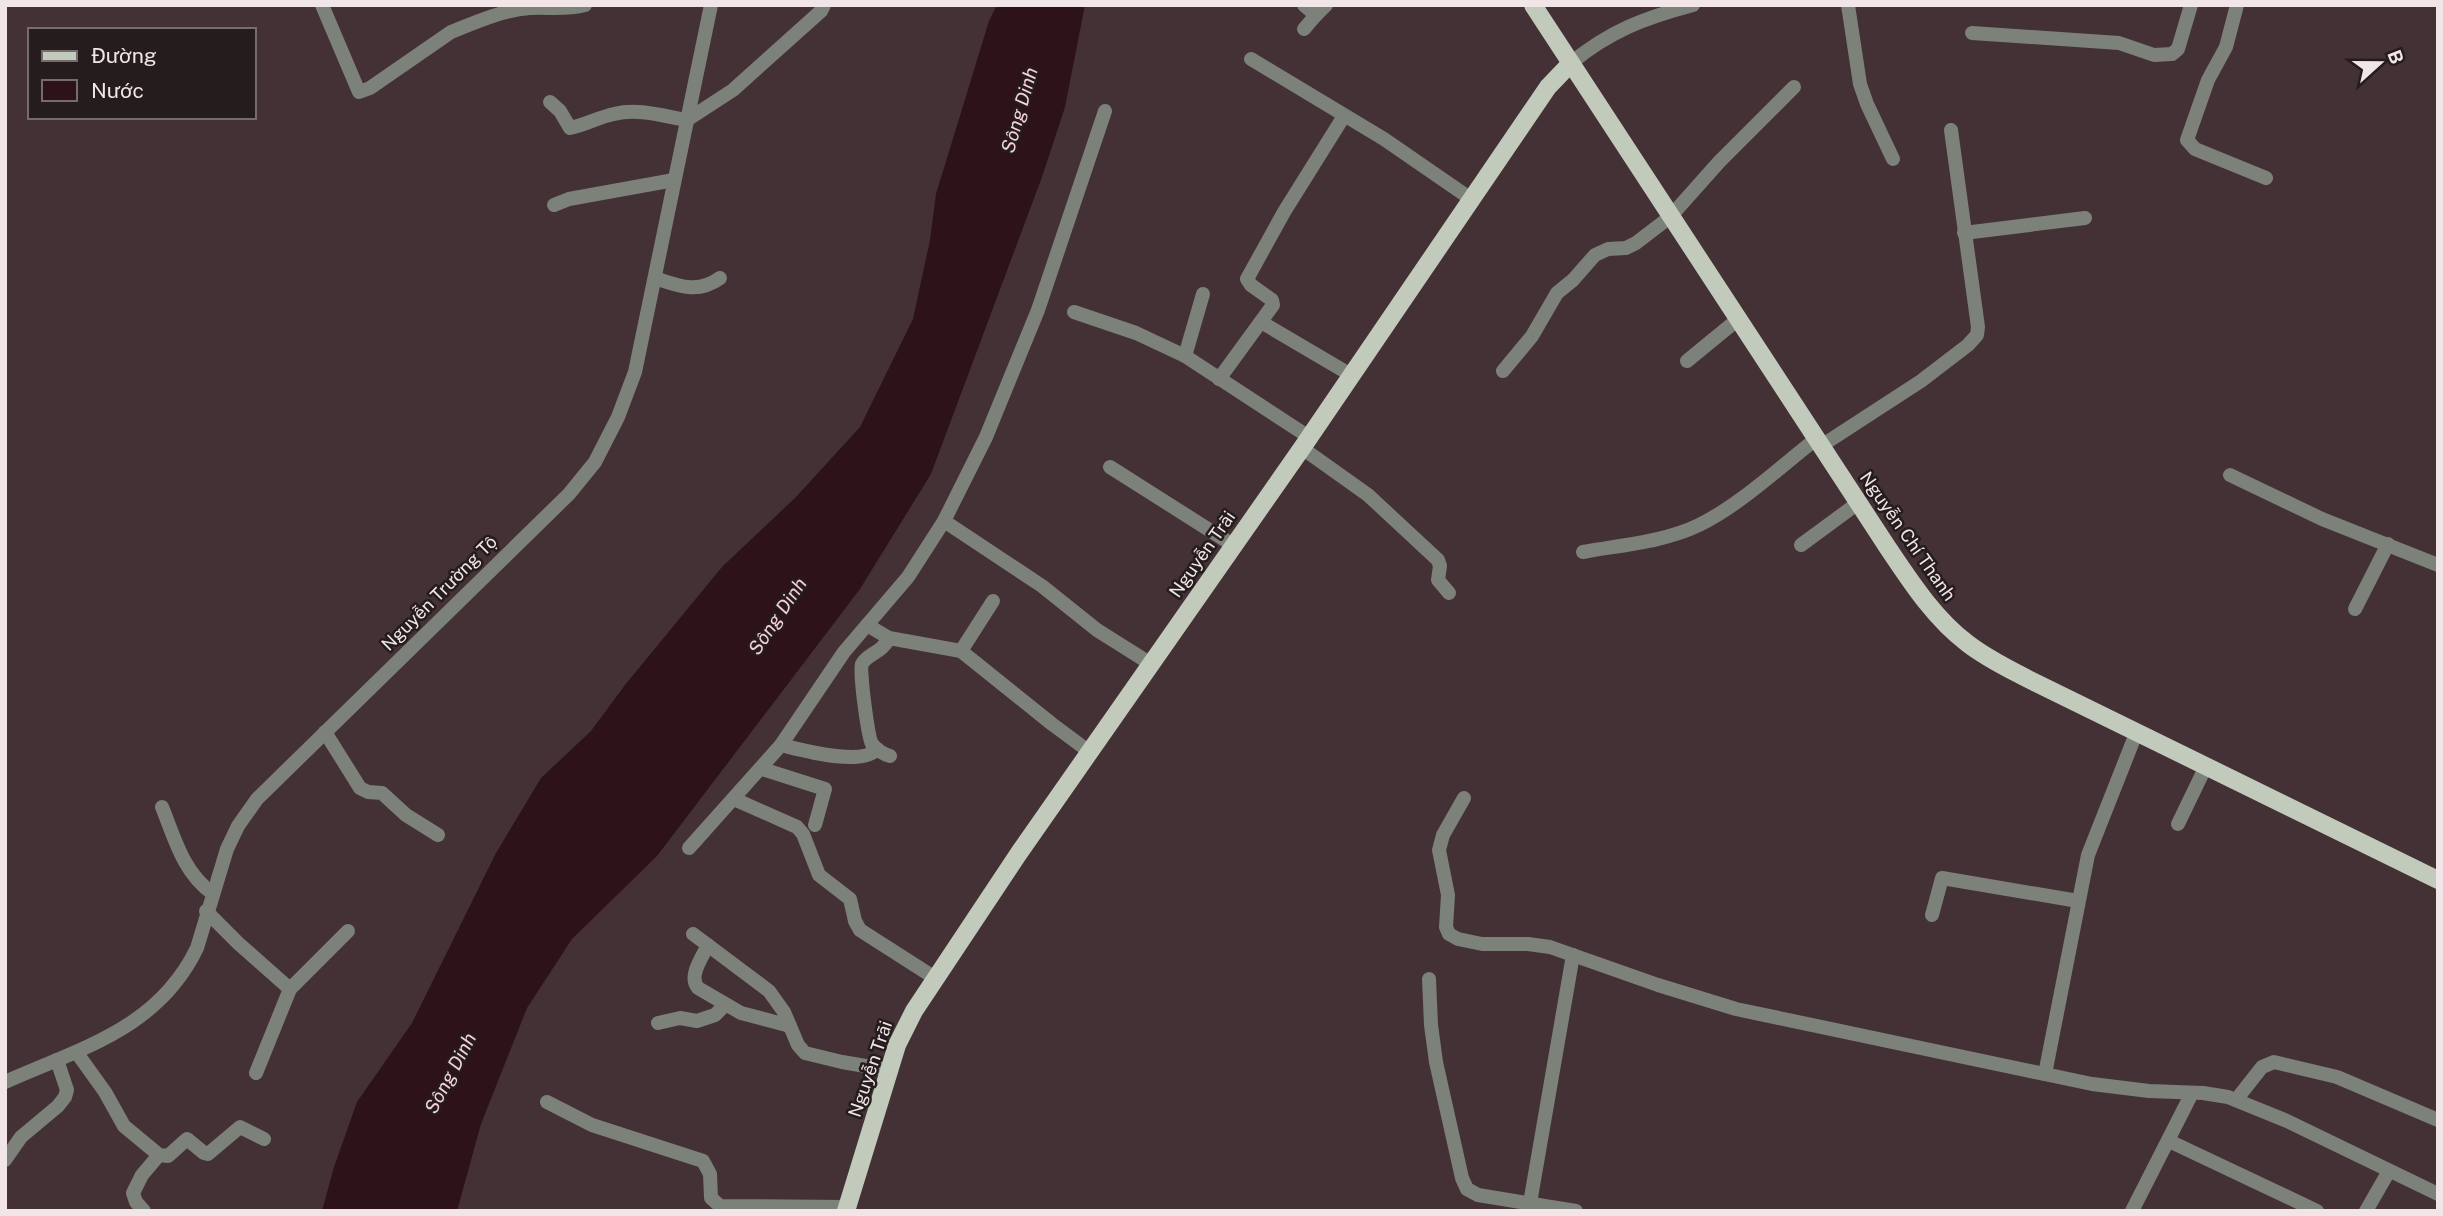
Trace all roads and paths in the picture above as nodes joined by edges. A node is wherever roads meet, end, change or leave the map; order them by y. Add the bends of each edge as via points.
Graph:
1 (322, 5) edge
2 (584, 5) edge
3 (711, 5) edge
4 (824, 5) edge
5 (1533, 5) edge
6 (1693, 5) edge
7 (1848, 5) edge
8 (2191, 5) edge
9 (2237, 5) edge
10 (1315, 8) edge
11 (1304, 29) dead end
12 (1972, 33) dead end
13 (1251, 59) dead end
14 (1571, 63) junction
15 (1794, 87) dead end
16 (550, 102) dead end
17 (1105, 111) dead end
18 (1344, 116) junction
19 (687, 120) junction
20 (1951, 130) dead end
21 (1893, 159) dead end
22 (2266, 178) dead end
23 (674, 180) junction
24 (1471, 200) junction
25 (554, 205) dead end
26 (1670, 217) junction
27 (2085, 218) dead end
28 (1964, 233) junction
29 (656, 278) junction
30 (720, 278) dead end
31 (1203, 294) dead end
32 (1074, 312) dead end
33 (1737, 320) junction
34 (1261, 322) junction
35 (1185, 356) junction
36 (1687, 361) dead end
37 (1503, 371) dead end
38 (1351, 375) junction
39 (1219, 379) junction
40 (1306, 442) junction
41 (1819, 443) junction
42 (1110, 467) dead end
43 (2230, 475) dead end
44 (1858, 503) junction
45 (944, 521) junction
46 (1801, 544) dead end
47 (2388, 544) junction
48 (1233, 545) junction
49 (1583, 552) dead end
50 (2438, 565) edge
51 (1449, 593) dead end
52 (993, 601) dead end
53 (2355, 609) dead end
54 (867, 625) junction
55 (889, 638) junction
56 (961, 651) junction
57 (1151, 664) junction
58 (2137, 731) junction
59 (325, 732) junction
60 (781, 745) junction
61 (1091, 752) junction
62 (2206, 766) junction
63 (762, 769) junction
64 (1464, 798) dead end
65 (734, 799) junction
66 (162, 807) dead end
67 (2178, 824) dead end
68 (816, 825) dead end
69 (438, 835) dead end
70 (690, 848) dead end
71 (2438, 880) edge
72 (212, 893) junction
73 (2078, 901) junction
74 (206, 911) junction
75 (1932, 915) dead end
76 (348, 931) dead end
77 (693, 934) dead end
78 (708, 945) junction
79 (1573, 955) junction
80 (935, 978) junction
81 (1429, 979) dead end
82 (290, 989) junction
83 (725, 1006) junction
84 (658, 1023) dead end
85 (790, 1026) junction
86 (77, 1053) junction
87 (57, 1060) junction
88 (889, 1070) junction
89 (256, 1073) dead end
90 (2045, 1074) junction
91 (5, 1082) edge
92 (2192, 1093) junction
93 (2236, 1100) junction
94 (547, 1102) dead end
95 (2438, 1120) edge
96 (264, 1139) dead end
97 (2169, 1141) junction
98 (159, 1156) junction
99 (5, 1160) edge
100 (2389, 1171) junction
101 (2438, 1194) edge
102 (1530, 1203) junction
103 (1492, 1204) edge
104 (2290, 1206) edge
105 (846, 1209) edge
106 (144, 1211) edge
107 (1576, 1211) edge
108 (2132, 1211) edge
109 (2317, 1211) edge
110 (2366, 1211) edge

1 - 2 street via 359,92 462,27 515,10
3 - 19 street, Nguyễn Trường Tộ
4 - 19 street via 733,90
5 - 14 main road, Nguyễn Chí Thanh
6 - 14 street, Nguyễn Trãi via 1623,27
7 - 21 street via 1860,84
8 - 12 street via 2178,49 2172,54 2154,55 2119,43
9 - 22 street via 2226,47 2208,80 2187,140 2195,149
10 - 11 street
13 - 18 street
14 - 24 main road, Nguyễn Trãi via 1548,87
14 - 26 main road, Nguyễn Chí Thanh
15 - 26 street
16 - 19 street via 570,128 628,112
17 - 45 street via 1038,310 986,437
18 - 24 street
18 - 34 street via 1247,279 1272,300
19 - 23 street, Nguyễn Trường Tộ
20 - 28 street
23 - 25 street
23 - 29 street, Nguyễn Trường Tộ
24 - 38 main road, Nguyễn Trãi
26 - 33 main road, Nguyễn Chí Thanh
26 - 37 street via 1636,243 1595,255 1557,293 1532,336
27 - 28 street
28 - 41 street via 1978,327 1973,340 1921,381
29 - 30 street via 687,289
29 - 59 street, Nguyễn Trường Tộ via 632,382 590,469
31 - 35 street
32 - 35 street via 1147,337
33 - 36 street
33 - 41 main road, Nguyễn Chí Thanh
34 - 38 street
34 - 39 street
35 - 39 street
38 - 40 main road, Nguyễn Trãi
39 - 40 street
40 - 48 main road, Nguyễn Trãi
40 - 51 street via 1438,561 1438,580
41 - 44 main road, Nguyễn Chí Thanh
41 - 49 street via 1696,526 1651,540
42 - 48 street
43 - 47 street via 2365,538
44 - 46 street
44 - 58 main road, Nguyễn Chí Thanh via 1925,601 1960,638 2018,674
45 - 54 street via 908,577
45 - 57 street
47 - 50 street
47 - 53 street
48 - 57 main road, Nguyễn Trãi
52 - 56 street
54 - 55 street
54 - 60 street
55 - 56 street
55 - 60 street via 883,649 865,660 861,671 869,736 884,753 834,756
56 - 61 street
57 - 61 main road, Nguyễn Trãi
58 - 62 main road, Nguyễn Chí Thanh
58 - 73 street via 2096,831
59 - 69 street via 360,788 382,793 416,823
59 - 72 street, Nguyễn Trường Tộ via 249,810 231,839
60 - 63 street
61 - 80 main road, Nguyễn Trãi
62 - 67 street
62 - 71 main road, Nguyễn Chí Thanh
63 - 65 street
63 - 68 street via 825,789
64 - 79 street via 1439,850 1448,895 1447,931 1468,942 1539,945
65 - 70 street
65 - 80 street via 801,831 820,875 850,899 860,930
66 - 72 street via 184,863
72 - 74 street, Nguyễn Trường Tộ
73 - 75 street via 1942,878
73 - 90 street
74 - 82 street
74 - 86 street, Nguyễn Trường Tộ via 193,955 167,994 128,1026
76 - 82 street
77 - 78 street
78 - 83 street via 694,984
78 - 85 street via 769,991
79 - 90 street via 1736,1009
79 - 102 street
80 - 88 main road, Nguyễn Trãi via 906,1025
81 - 103 street via 1436,1062 1462,1178 1471,1193
82 - 89 street
83 - 84 street via 697,1021 680,1018
83 - 85 street
85 - 88 street via 798,1045 810,1055
86 - 87 street, Nguyễn Trường Tộ
86 - 98 street via 124,1126
87 - 91 street, Nguyễn Trường Tộ
87 - 99 street via 65,1097 21,1137
88 - 105 main road, Nguyễn Trãi
90 - 92 street via 2119,1088
92 - 93 street
92 - 97 street
93 - 95 street via 2262,1067 2274,1062 2337,1077
93 - 100 street
94 - 105 street via 592,1125 703,1161 710,1174 712,1198 720,1206
96 - 98 street via 240,1127 208,1154 187,1139 168,1156
97 - 104 street
97 - 108 street
98 - 106 street via 133,1193
100 - 101 street
100 - 110 street
102 - 103 street
102 - 107 street
104 - 109 street

